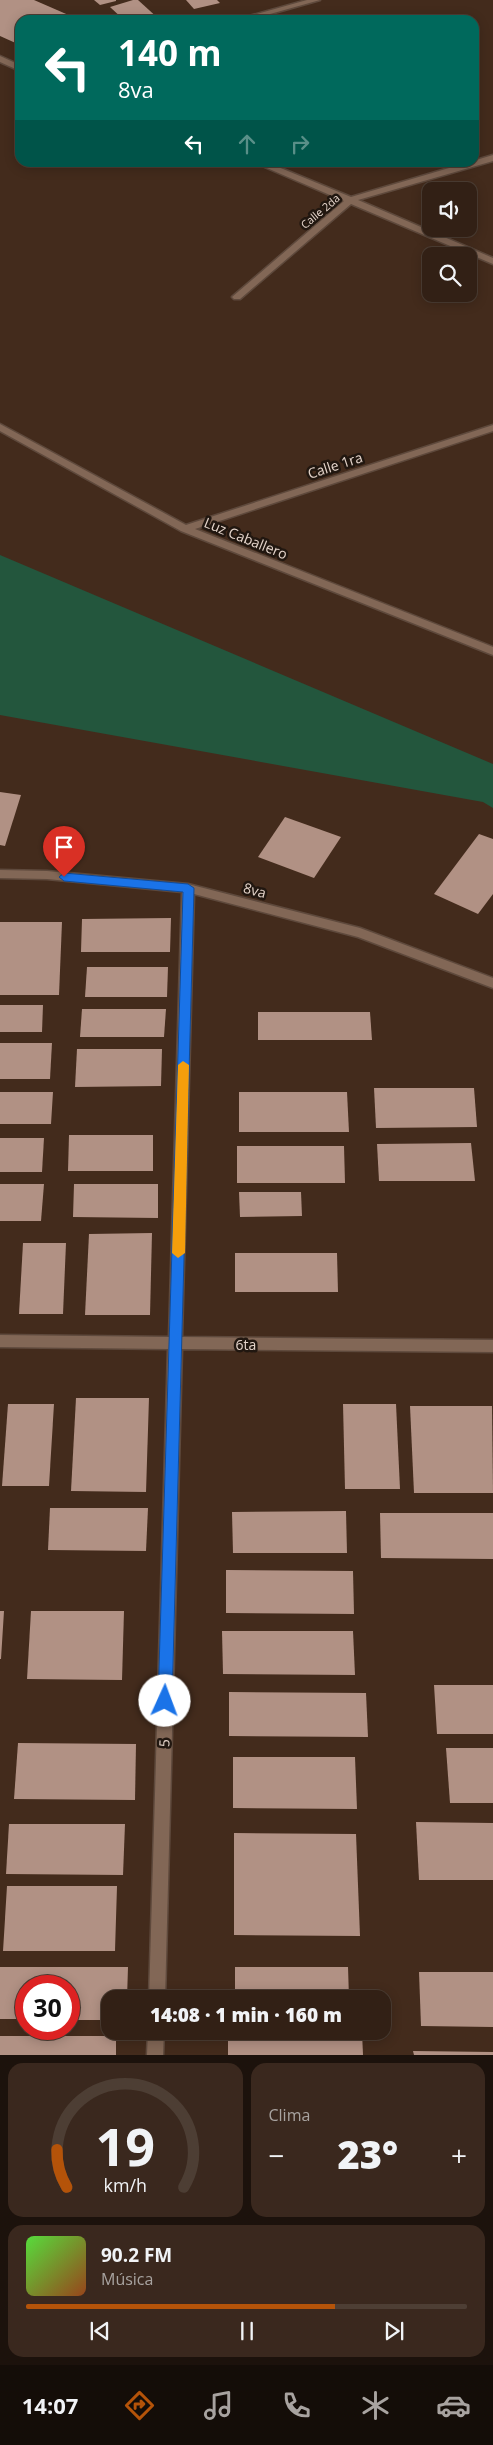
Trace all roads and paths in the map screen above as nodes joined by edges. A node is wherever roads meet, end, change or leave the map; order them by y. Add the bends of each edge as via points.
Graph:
1 (316, 0) edge
2 (258, 15) edge
3 (0, 59) edge
4 (15, 66) edge
5 (493, 158) edge
6 (479, 162) edge
7 (269, 167) edge
8 (462, 167) edge
9 (350, 200) junction
10 (493, 261) edge
11 (237, 297) dead end
12 (0, 426) edge
13 (493, 428) edge
14 (185, 529) junction
15 (493, 651) edge
16 (0, 874) edge
17 (188, 888) junction
18 (493, 983) edge
19 (0, 1341) edge
20 (176, 1344) junction
21 (493, 1346) edge
22 (156, 1990) edge
23 (156, 2040) edge
24 (155, 2055) edge

1 - 2 street
3 - 4 street
5 - 6 street, Calle 2da
7 - 9 street
8 - 9 street, Calle 2da
9 - 10 street
9 - 11 street, Calle 2da
12 - 14 street, Luz Caballero
13 - 14 street, Calle 1ra
14 - 15 street, Luz Caballero
16 - 17 street, 8va
17 - 18 street, 8va via 360,933
17 - 20 street, 5
19 - 20 street, 6ta
20 - 21 street, 6ta
20 - 22 street, 5
23 - 24 street

